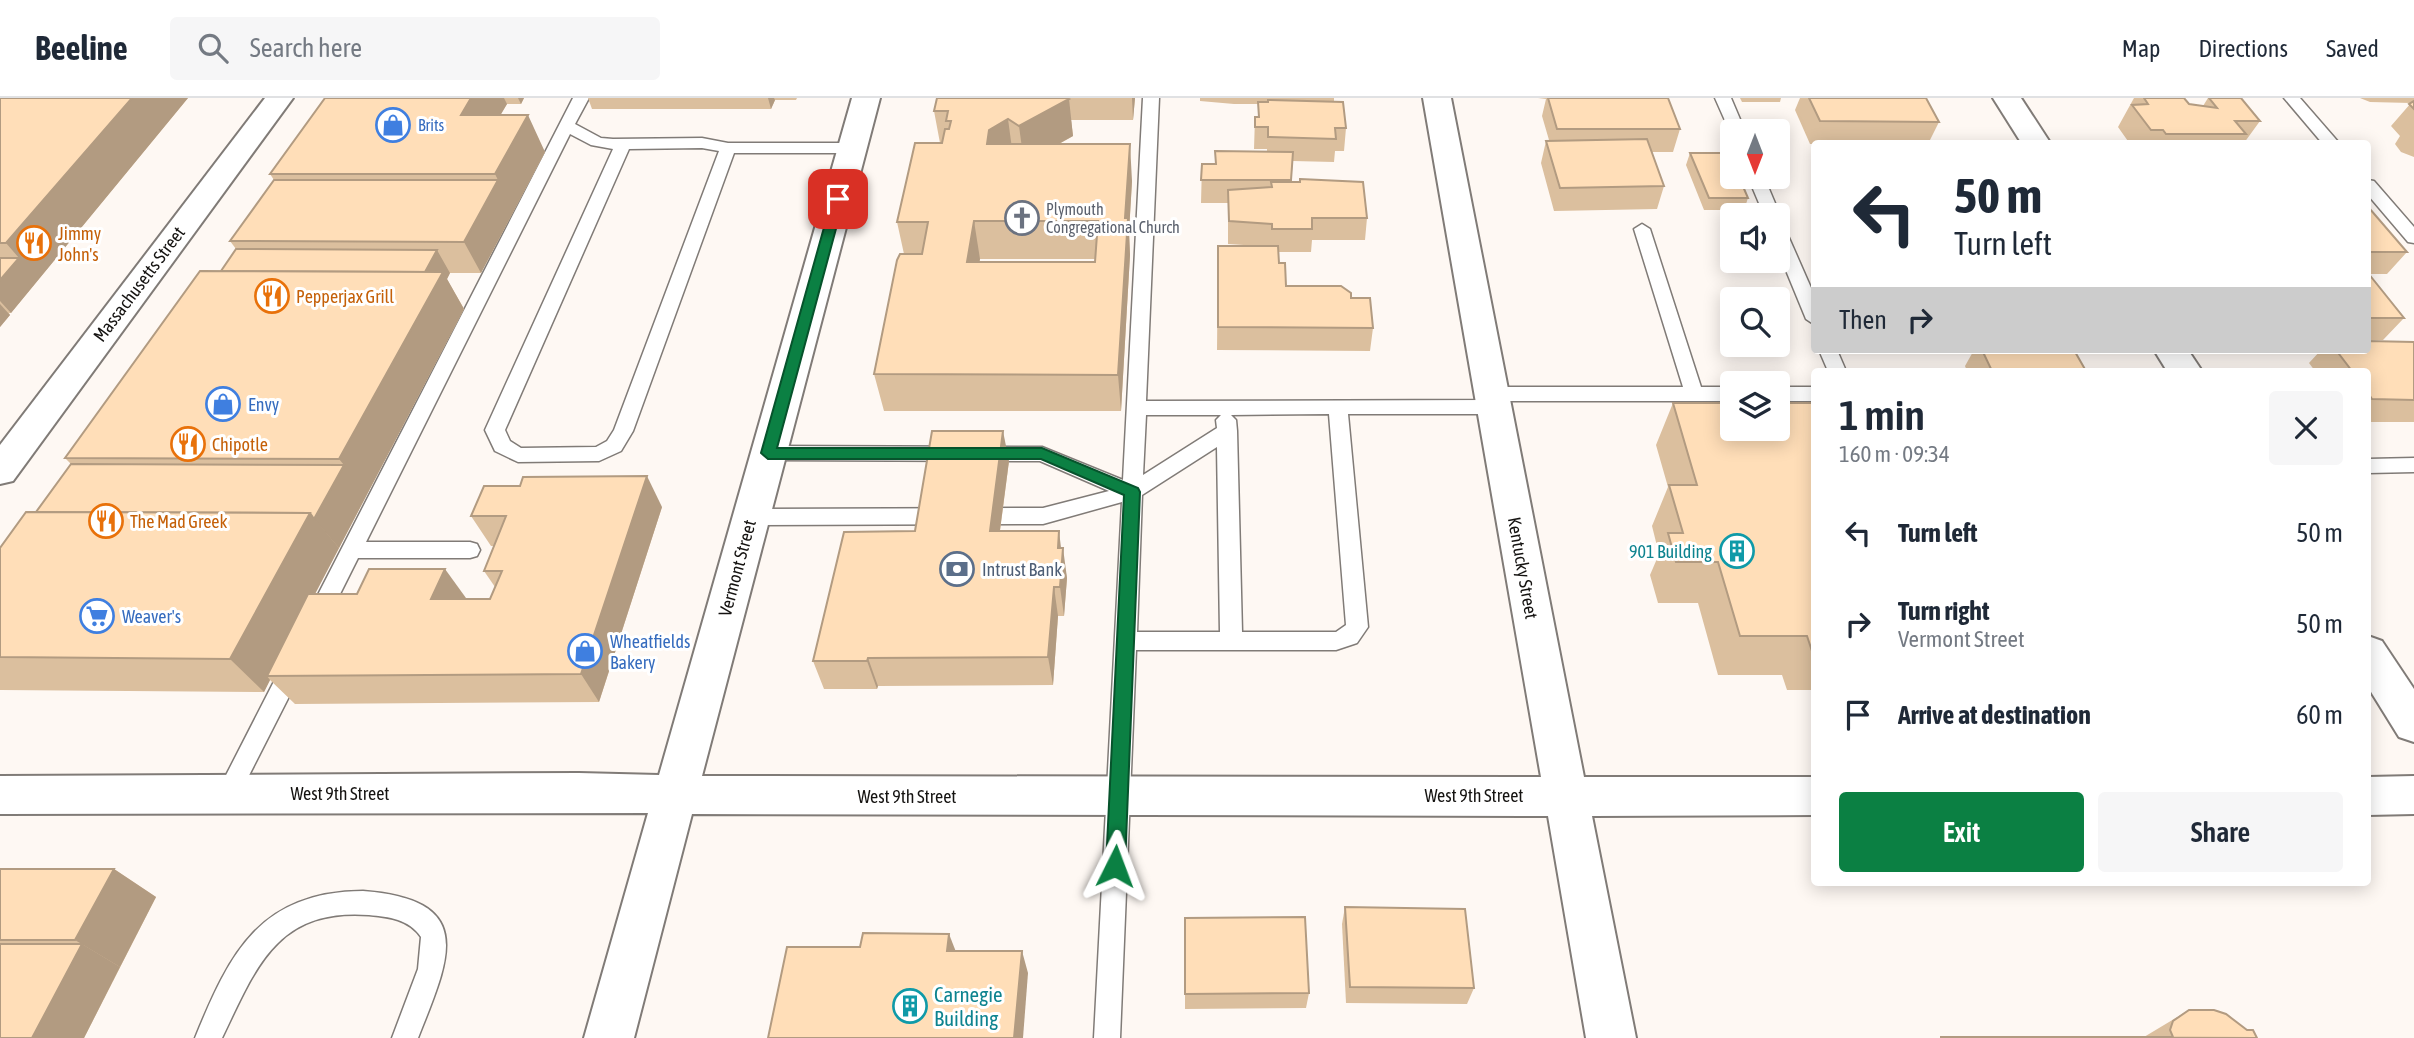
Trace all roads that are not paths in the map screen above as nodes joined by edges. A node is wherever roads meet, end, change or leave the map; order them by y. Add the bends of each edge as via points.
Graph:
1 (279, 98) edge
2 (581, 98) edge
3 (866, 98) edge
4 (1151, 98) edge
5 (1437, 98) edge
6 (1723, 98) edge
7 (2007, 98) edge
8 (2292, 98) edge
9 (1732, 119) edge
10 (567, 126) junction
11 (2034, 140) edge
12 (2329, 140) edge
13 (623, 144) junction
14 (728, 148) junction
15 (852, 148) junction
16 (2371, 188) edge
17 (1642, 229) dead end
18 (2414, 238) edge
19 (1790, 260) edge
20 (1811, 309) edge
21 (1694, 394) junction
22 (1720, 394) edge
23 (1790, 394) edge
24 (1811, 394) edge
25 (1492, 401) junction
26 (1137, 408) junction
27 (1226, 408) junction
28 (1338, 408) junction
29 (1227, 431) junction
30 (768, 453) junction
31 (2371, 466) edge
32 (2414, 466) edge
33 (0, 471) edge
34 (1132, 492) junction
35 (750, 517) junction
36 (352, 550) junction
37 (470, 550) edge
38 (1126, 641) junction
39 (1231, 641) junction
40 (2371, 658) edge
41 (2414, 724) edge
42 (0, 794) edge
43 (229, 794) junction
44 (675, 795) junction
45 (2414, 795) edge
46 (1118, 796) junction
47 (1565, 796) junction
48 (1811, 796) edge
49 (2371, 796) edge
50 (208, 1038) edge
51 (405, 1038) edge
52 (609, 1038) edge
53 (1107, 1038) edge
54 (1611, 1038) edge

1 - 33 street, Massachusetts Street
2 - 10 lane
3 - 15 street, Vermont Street
4 - 26 lane
5 - 25 street, Kentucky Street
6 - 9 lane
7 - 11 street
8 - 12 lane
10 - 13 lane via 597,142
10 - 36 lane
13 - 14 lane via 702,143
13 - 14 lane via 495,430 502,446 518,455 599,454 614,446
14 - 15 lane
15 - 30 street, Vermont Street
16 - 18 lane
17 - 21 lane
19 - 20 lane
21 - 22 lane
21 - 25 lane
23 - 24 lane
25 - 28 lane
25 - 47 street, Kentucky Street
26 - 27 lane
26 - 34 lane
27 - 28 lane
27 - 29 lane
28 - 39 lane via 1357,627 1349,637 1336,641
29 - 34 lane
29 - 39 lane
30 - 34 lane via 1042,454
30 - 35 street, Vermont Street
31 - 32 lane
34 - 35 lane via 1042,516
34 - 38 lane
35 - 44 street, Vermont Street
36 - 37 lane
36 - 43 lane
38 - 39 lane
38 - 46 lane
40 - 41 street
42 - 43 street, West 9th Street
43 - 44 street, West 9th Street
44 - 46 street, West 9th Street
44 - 52 street, Vermont Street
45 - 49 street
46 - 47 street, West 9th Street
46 - 53 lane
47 - 48 street, West 9th Street
47 - 54 street, Kentucky Street
50 - 51 lane via 248,958 282,923 315,907 395,905 421,915 435,933 434,958

